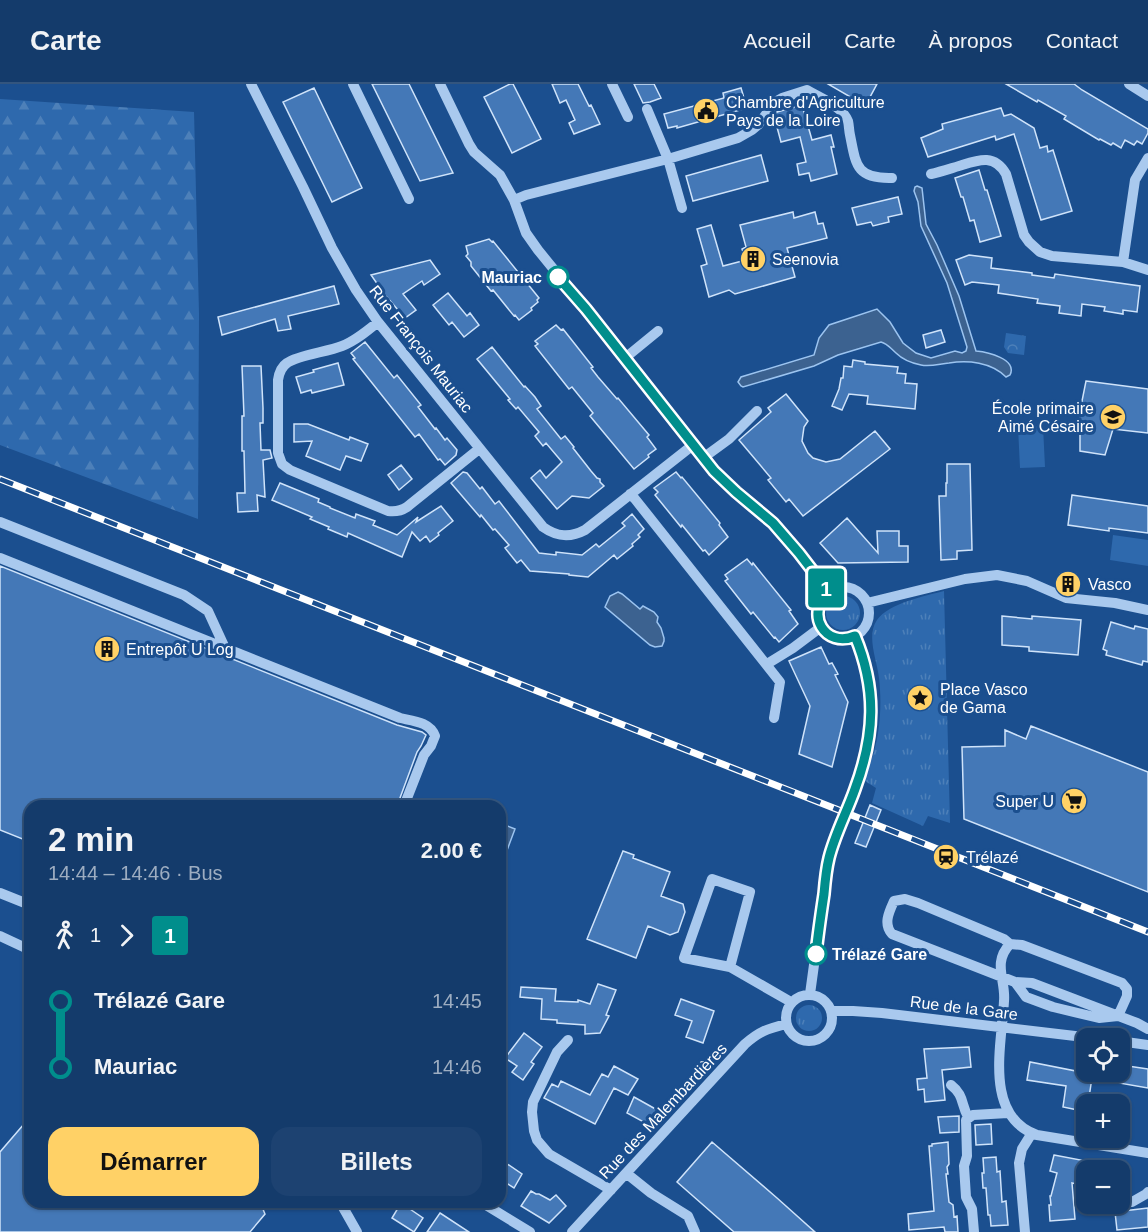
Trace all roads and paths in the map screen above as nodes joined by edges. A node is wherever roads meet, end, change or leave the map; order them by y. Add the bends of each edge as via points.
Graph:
1 (251, 84) edge
2 (353, 84) edge
3 (440, 84) edge
4 (612, 84) edge
5 (1129, 84) edge
6 (1148, 96) edge
7 (647, 109) dead end
8 (628, 117) dead end
9 (1148, 158) edge
10 (668, 159) junction
11 (930, 174) dead end
12 (892, 178) dead end
13 (409, 199) dead end
14 (514, 200) junction
15 (681, 208) dead end
16 (1122, 262) junction
17 (1148, 270) edge
18 (378, 322) junction
19 (658, 331) dead end
20 (625, 358) junction
21 (757, 411) dead end
22 (693, 445) junction
23 (479, 449) junction
24 (703, 458) junction
25 (630, 494) junction
26 (0, 522) edge
27 (0, 558) edge
28 (829, 592) junction
29 (867, 603) junction
30 (1148, 610) edge
31 (821, 627) junction
32 (855, 636) junction
33 (225, 648) junction
34 (767, 664) junction
35 (774, 718) dead end
36 (406, 800) edge
37 (0, 893) edge
38 (24, 903) edge
39 (0, 936) edge
40 (1010, 944) junction
41 (24, 947) edge
42 (730, 967) junction
43 (1001, 976) junction
44 (810, 994) junction
45 (791, 1002) junction
46 (831, 1011) junction
47 (1118, 1016) junction
48 (786, 1024) junction
49 (1002, 1027) junction
50 (1148, 1029) edge
51 (1076, 1036) edge
52 (568, 1040) dead end
53 (1130, 1043) edge
54 (1148, 1045) edge
55 (951, 1085) dead end
56 (1008, 1113) junction
57 (968, 1117) junction
58 (1032, 1133) junction
59 (1148, 1153) edge
60 (626, 1173) junction
61 (611, 1190) junction
62 (1148, 1192) edge
63 (1132, 1202) dead end
64 (343, 1208) edge
65 (491, 1208) edge
66 (356, 1231) edge
67 (530, 1232) edge
68 (572, 1232) edge
69 (695, 1232) edge
70 (974, 1232) edge
71 (1025, 1232) edge

1 - 18 street, Rue François Mauriac via 332,248
2 - 13 street
3 - 14 street via 474,152 496,171
4 - 8 street
5 - 6 street
7 - 10 street
9 - 16 street via 1135,180
10 - 12 street via 745,135 775,102 807,90 841,111 848,121 855,162 860,169 872,177
10 - 14 street
10 - 15 street
11 - 16 street via 980,160 994,162 1006,174 1024,235 1035,248 1052,256
14 - 20 street via 532,242
16 - 17 street
18 - 23 street, Rue François Mauriac
18 - 23 street via 349,343 284,365 278,380 278,453 282,464 393,512 407,507
19 - 20 street
20 - 22 street
21 - 24 street
22 - 24 street
22 - 25 street, Rue François Mauriac
23 - 25 street, Rue François Mauriac via 543,527 556,534 571,536 585,530
24 - 28 street via 773,523
25 - 34 street
26 - 33 street via 184,596 208,611
27 - 33 street
28 - 29 street via 850,589
28 - 31 street via 818,606
29 - 30 street via 997,575 1027,581 1066,598
29 - 32 street via 867,622
31 - 32 street via 836,638
31 - 34 street
32 - 44 street, bridge via 869,680 869,737 827,870
33 - 36 street via 432,729 435,736
34 - 35 street via 780,682
37 - 38 street
39 - 41 street
40 - 43 street via 1000,959
40 - 43 street via 905,899 894,901 887,917 892,934
40 - 47 street via 1022,945 1122,983 1127,996
42 - 42 street via 684,958 712,879 750,892
42 - 45 street
43 - 47 street via 1032,983
43 - 49 street via 1005,999
44 - 45 street
44 - 46 street via 823,999
45 - 48 street
46 - 48 street via 829,1029 815,1040 797,1039
46 - 49 street, Rue de la Gare
47 - 50 street
48 - 60 street, Rue des Malembardières via 766,1029 745,1044
49 - 51 street, Rue de la Gare
49 - 56 street via 1000,1089
52 - 61 street via 557,1052 533,1102 534,1131 549,1154
53 - 54 street
55 - 57 street via 960,1093
56 - 57 street
56 - 58 street
57 - 70 street via 964,1166
58 - 59 street
58 - 71 street via 1019,1163
60 - 61 street, Rue des Malembardières
60 - 69 street via 688,1216
61 - 68 street, Rue des Malembardières
62 - 63 street
64 - 66 street
65 - 67 street

